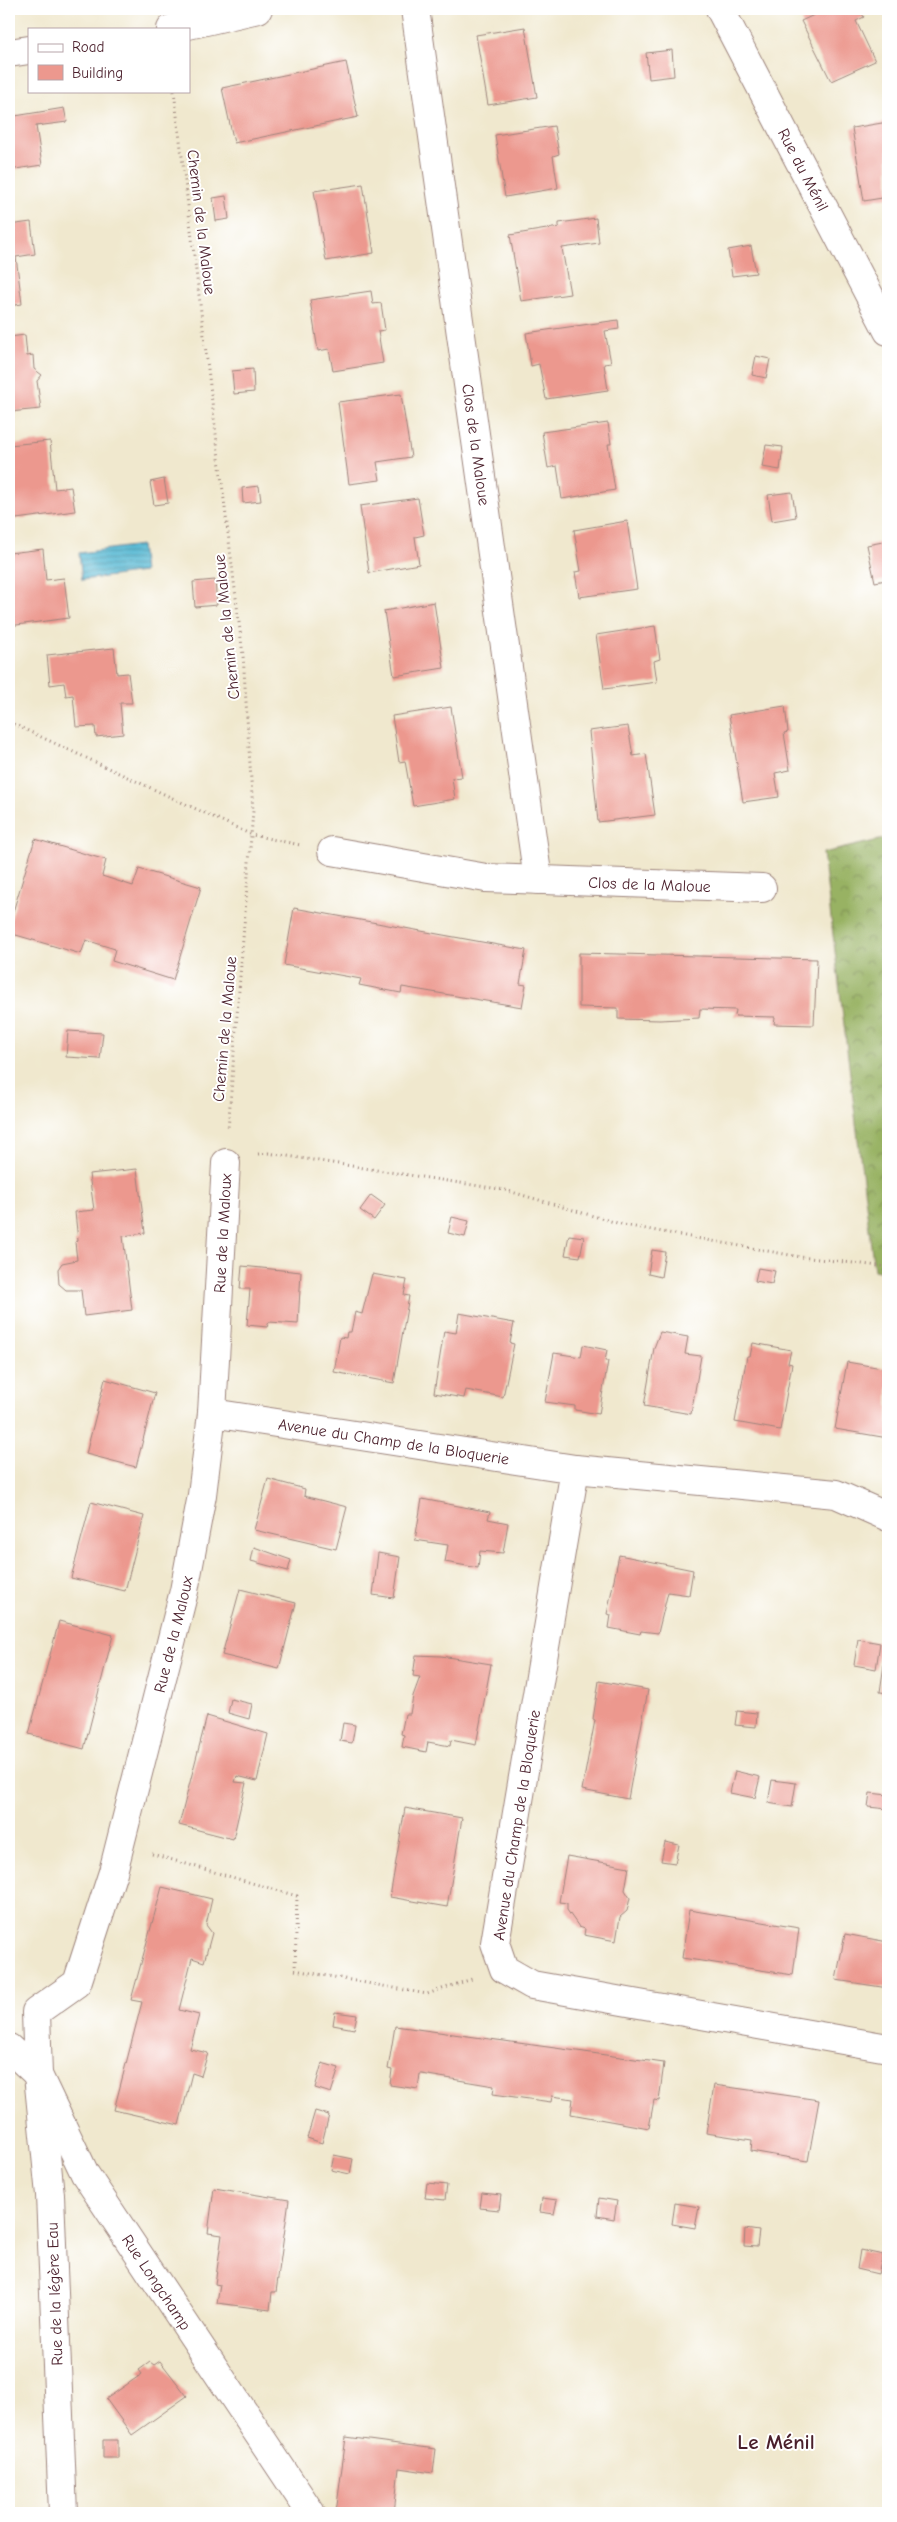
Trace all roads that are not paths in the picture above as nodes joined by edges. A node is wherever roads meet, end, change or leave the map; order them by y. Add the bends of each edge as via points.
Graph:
1 (258, 9) edge
2 (415, 9) edge
3 (720, 9) edge
4 (175, 28) edge
5 (28, 50) edge
6 (9, 53) edge
7 (888, 331) edge
8 (332, 851) road end
9 (538, 880) junction
10 (762, 888) dead end
11 (226, 1163) road end
12 (212, 1413) junction
13 (575, 1469) junction
14 (888, 1517) edge
15 (9, 2048) edge
16 (888, 2048) edge
17 (38, 2075) junction
18 (63, 2513) edge
19 (311, 2513) edge

1 - 4 street
2 - 9 street, Clos de la Maloue
3 - 7 street, Rue du Ménil
5 - 6 street
8 - 9 street, Clos de la Maloue via 486,878
9 - 10 street, Clos de la Maloue
11 - 12 street, Rue de la Maloux
12 - 13 street, Avenue du Champ de la Bloquerie
12 - 17 street, Rue de la Maloux via 202,1495 184,1591 120,1845 77,1983 36,2012
13 - 14 street, Avenue du Champ de la Bloquerie via 836,1494
13 - 16 street, Avenue du Champ de la Bloquerie via 495,1943 504,1969 532,1985
15 - 17 street, Rue Longchamp
17 - 18 street, Rue de la légère Eau via 50,2195
17 - 19 street, Rue Longchamp via 85,2174

